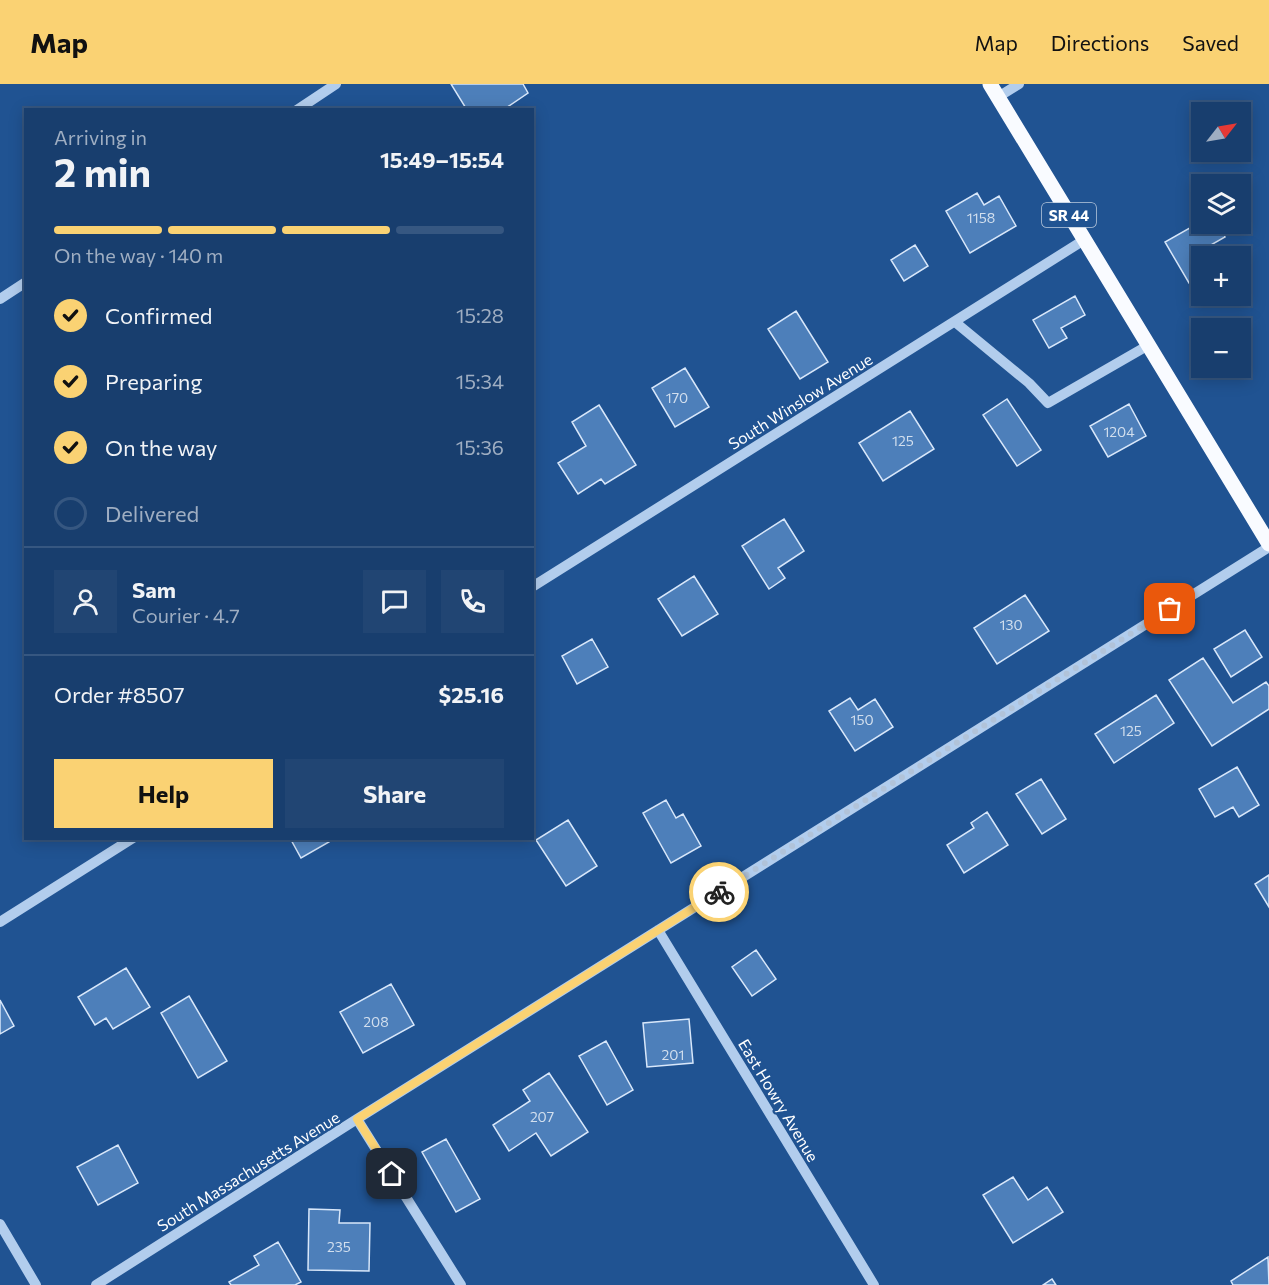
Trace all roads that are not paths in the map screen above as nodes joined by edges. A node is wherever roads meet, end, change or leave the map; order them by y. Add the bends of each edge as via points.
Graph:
1 (336, 84) edge
2 (1018, 84) edge
3 (994, 90) edge
4 (300, 108) edge
5 (1084, 240) junction
6 (24, 283) edge
7 (0, 298) edge
8 (955, 322) junction
9 (1147, 346) junction
10 (1269, 546) edge
11 (534, 586) edge
12 (130, 840) edge
13 (0, 922) edge
14 (658, 930) junction
15 (357, 1119) junction
16 (0, 1224) edge
17 (36, 1285) edge
18 (96, 1285) edge
19 (461, 1285) edge
20 (874, 1285) edge

1 - 4 street
2 - 3 street
3 - 5 main road, SR 44
5 - 8 street, South Winslow Avenue
5 - 9 main road, SR 44
6 - 7 street
8 - 9 street via 1048,403
8 - 11 street, South Winslow Avenue
9 - 10 main road, SR 44
10 - 14 street, South Massachusetts Avenue
12 - 13 street
14 - 15 street, South Massachusetts Avenue
14 - 20 street, East Howry Avenue
15 - 18 street, South Massachusetts Avenue
15 - 19 street
16 - 17 street

